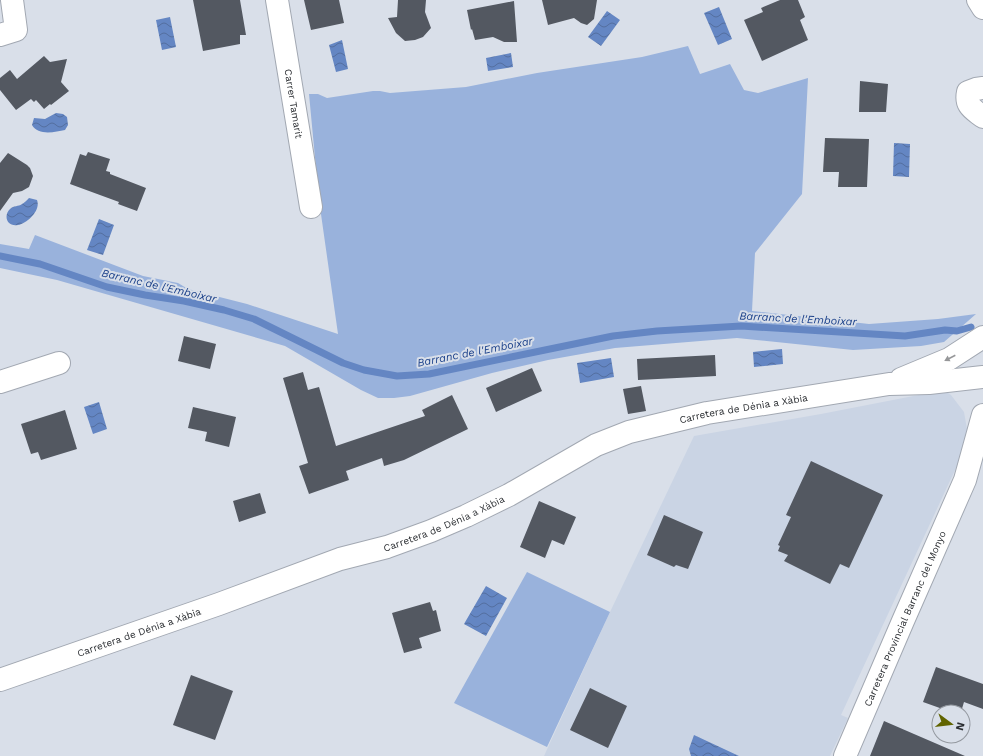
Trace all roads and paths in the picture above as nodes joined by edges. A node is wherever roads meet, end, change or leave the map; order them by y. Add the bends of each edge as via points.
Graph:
1 (12, 0) edge
2 (277, 0) edge
3 (978, 0) edge
4 (983, 8) edge
5 (0, 35) edge
6 (983, 88) edge
7 (983, 117) edge
8 (311, 207) dead end
9 (983, 337) edge
10 (59, 363) dead end
11 (983, 377) edge
12 (0, 382) edge
13 (889, 384) junction
14 (983, 415) edge
15 (983, 458) edge
16 (966, 480) junction
17 (0, 680) edge
18 (845, 756) edge

1 - 5 street via 16,30
2 - 8 street, Carrer Tamarit
3 - 4 street
6 - 7 street via 968,92 967,100
9 -> 13 street, Carretera de Dénia a Xàbia via 949,359
10 - 12 street
11 - 13 street, Carretera de Dénia a Xàbia
13 - 17 street, Carretera de Dénia a Xàbia via 707,413 629,432 596,445 509,495 431,531 388,547 340,559 220,604
14 - 16 street, Carretera Provincial Barranc del Monyo
15 - 16 street, Carretera Provincial Barranc del Monyo
16 - 18 street, Carretera Provincial Barranc del Monyo

